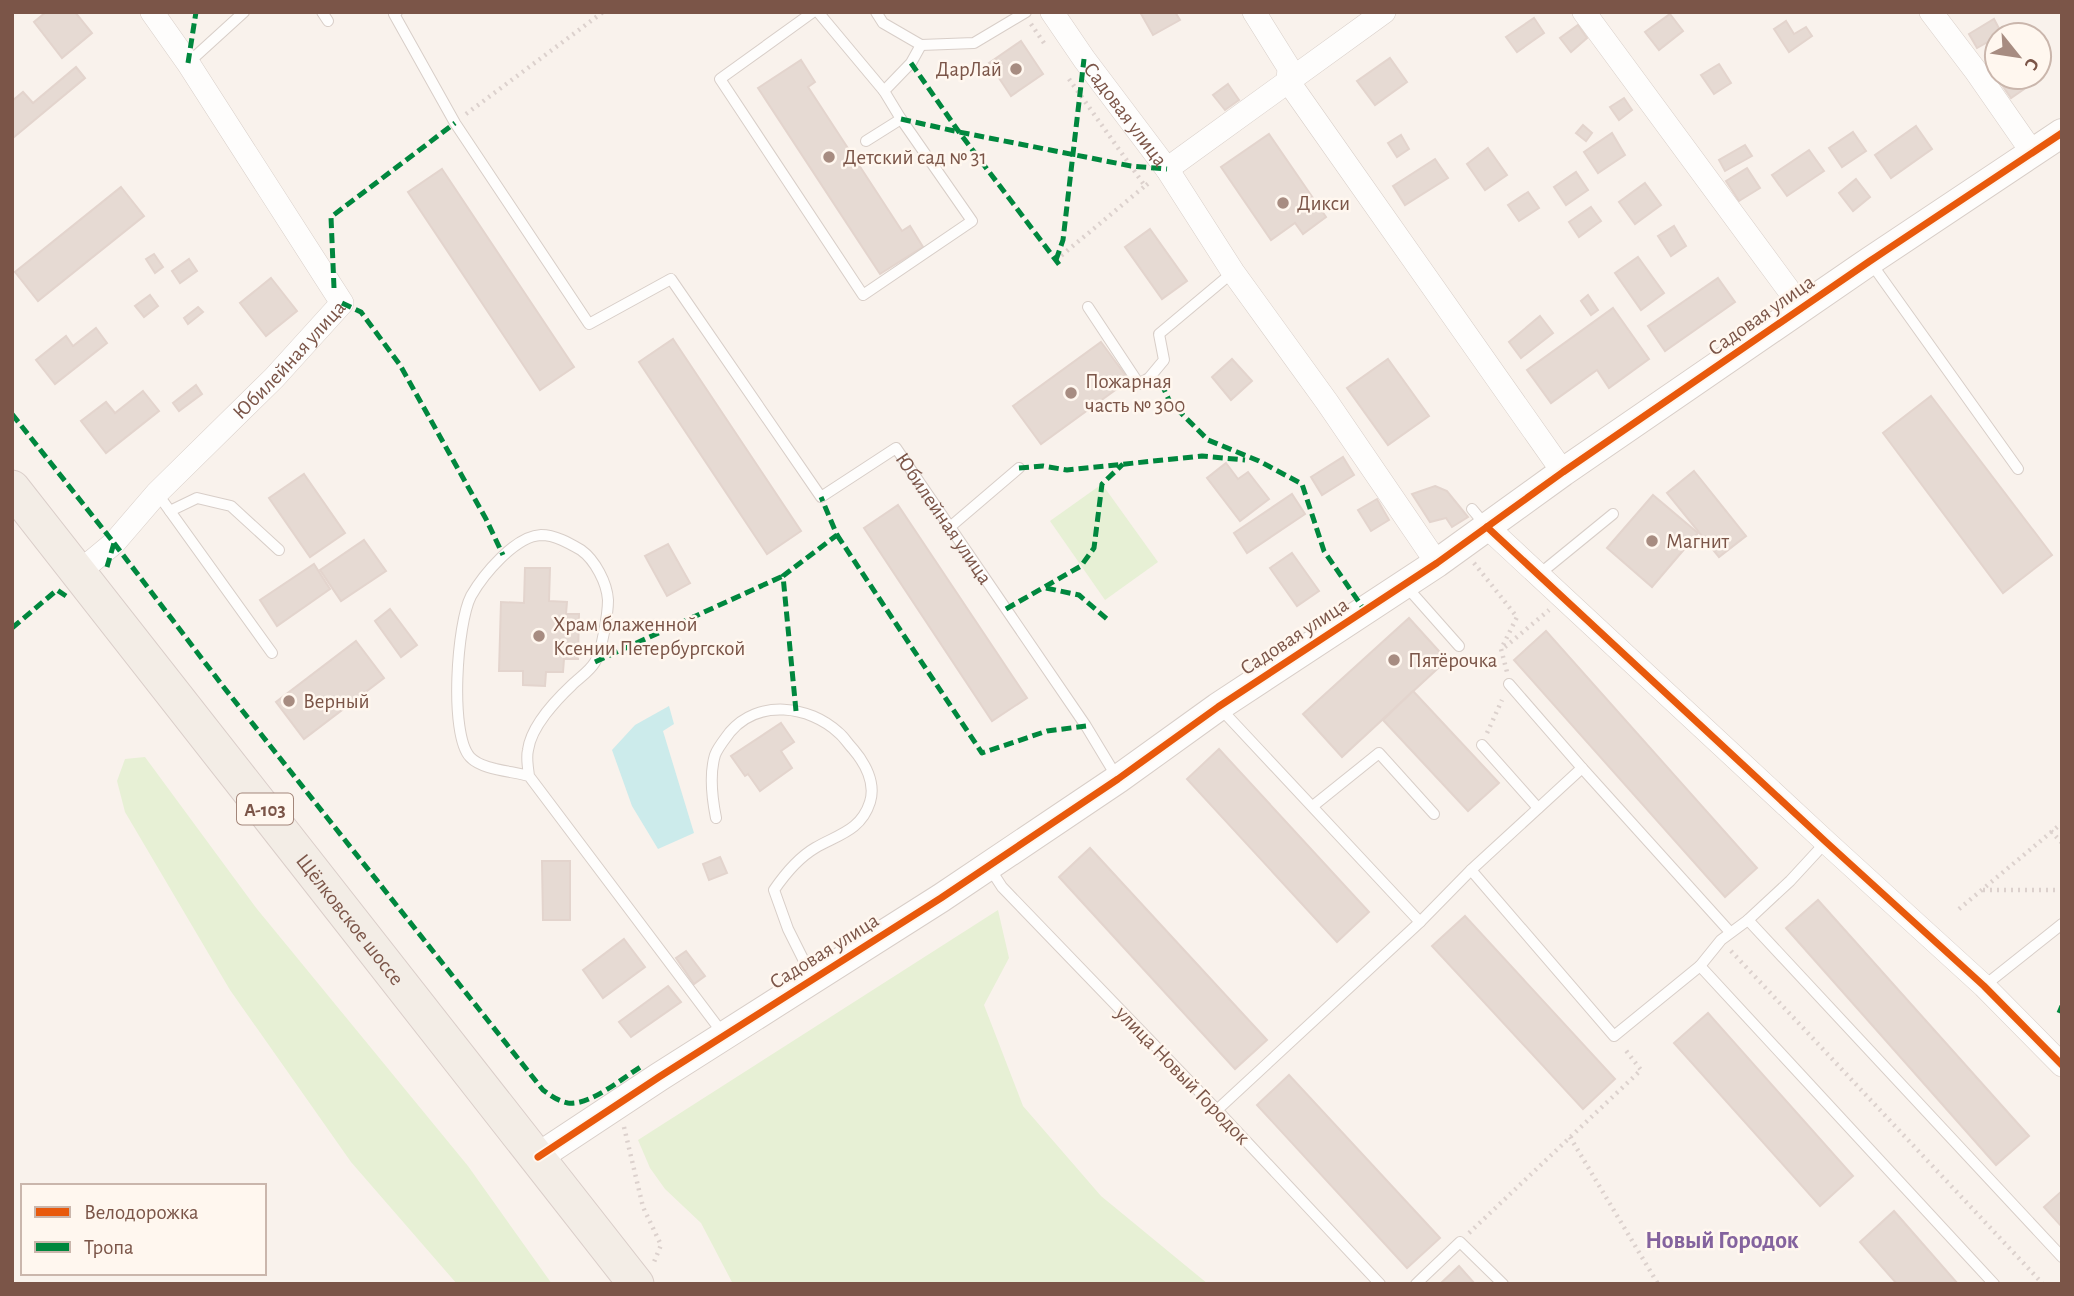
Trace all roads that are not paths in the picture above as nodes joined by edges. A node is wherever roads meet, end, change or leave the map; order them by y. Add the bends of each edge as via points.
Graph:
1 (152, 12) edge
2 (244, 12) edge
3 (816, 12) edge
4 (876, 12) edge
5 (1026, 12) edge
6 (1052, 12) edge
7 (1254, 12) edge
8 (1384, 12) edge
9 (1584, 12) edge
10 (1931, 12) edge
11 (395, 13) edge
12 (921, 45) junction
13 (188, 63) junction
14 (1288, 81) junction
15 (884, 91) junction
16 (901, 119) junction
17 (2062, 133) edge
18 (866, 141) dead end
19 (2032, 152) junction
20 (1167, 169) junction
21 (1870, 261) junction
22 (1233, 272) junction
23 (1088, 307) dead end
24 (1802, 308) junction
25 (1019, 468) dead end
26 (2018, 469) dead end
27 (1563, 472) junction
28 (12, 488) edge
29 (163, 502) junction
30 (1613, 514) dead end
31 (1479, 518) junction
32 (950, 527) junction
33 (279, 550) dead end
34 (1437, 563) junction
35 (79, 572) junction
36 (1537, 576) junction
37 (1404, 585) junction
38 (1459, 646) dead end
39 (272, 653) dead end
40 (1509, 684) road end
41 (1219, 707) junction
42 (1482, 745) road end
43 (1582, 768) junction
44 (529, 776) junction
45 (1118, 779) junction
46 (1313, 806) junction
47 (1538, 808) junction
48 (1434, 814) dead end
49 (716, 818) dead end
50 (1826, 842) junction
51 (988, 865) junction
52 (1471, 870) junction
53 (1748, 920) junction
54 (1420, 922) junction
55 (2062, 924) edge
56 (1730, 932) junction
57 (1700, 966) junction
58 (813, 979) junction
59 (1984, 986) junction
60 (724, 1035) junction
61 (2062, 1065) edge
62 (1217, 1110) junction
63 (538, 1157) junction
64 (2062, 1257) edge
65 (636, 1284) edge
66 (1380, 1284) edge
67 (1416, 1284) edge
68 (1503, 1284) edge
69 (1994, 1284) edge

1 - 13 street, Юбилейная улица
2 - 13 lane
3 - 15 lane
3 - 16 lane via 720,79 863,295 972,220
4 - 12 lane via 883,23
5 - 12 lane via 974,43
6 - 20 street, Садовая улица
7 - 14 street via 1289,68
8 - 14 street
9 - 24 street, Садовая улица
10 - 19 street
11 - 32 lane, Юбилейная улица via 455,123 589,324 671,279 821,497 896,448
12 - 15 lane
13 - 29 street, Юбилейная улица via 342,303
14 - 20 street
14 - 27 street
15 - 16 lane
16 - 18 lane
17 - 19 street, Садовая улица
19 - 21 street, Садовая улица
20 - 22 street, Садовая улица
21 - 24 street, Садовая улица
21 - 26 lane
22 - 23 lane via 1159,334 1164,360 1139,384
22 - 34 street, Садовая улица
24 - 27 street, Садовая улица
25 - 32 lane
27 - 31 street, Садовая улица
28 - 35 main road, Щёлковское шоссе / А-103
29 - 33 lane via 197,498 231,506
29 - 35 street, Юбилейная улица
29 - 39 lane
30 - 36 lane
31 - 34 street, Садовая улица via 1460,546
31 - 36 street
32 - 45 lane, Юбилейная улица
34 - 37 street, Садовая улица
35 - 63 main road, Щёлковское шоссе / А-103
36 - 50 street
37 - 38 lane
37 - 41 street, Садовая улица
40 - 43 lane
41 - 45 street, Садовая улица
41 - 46 lane
42 - 47 lane
43 - 47 lane
43 - 56 lane
44 - 44 lane via 472,760 464,750 456,707 470,598 503,555 540,535 559,539 588,555 608,599 595,662 550,709 536,731 528,747
44 - 60 lane
45 - 51 street, Садовая улица
46 - 48 lane via 1379,753
46 - 54 lane
47 - 52 lane
49 - 58 lane via 711,794 716,753 736,725 750,715 783,709 818,718 840,733 863,760 871,795 863,816 844,835 799,859 774,890
50 - 53 lane
50 - 59 street
51 - 58 street, Садовая улица
51 - 62 lane, улица Новый Городок via 1002,887
52 - 54 lane
52 - 57 lane via 1614,1036
53 - 56 lane
53 - 64 lane
54 - 62 lane
55 - 59 lane
56 - 57 lane
57 - 69 lane
58 - 60 street, Садовая улица
59 - 61 street
60 - 63 street, Садовая улица
62 - 66 lane, улица Новый Городок
63 - 65 main road, Щёлковское шоссе / А-103
67 - 68 lane via 1460,1242

